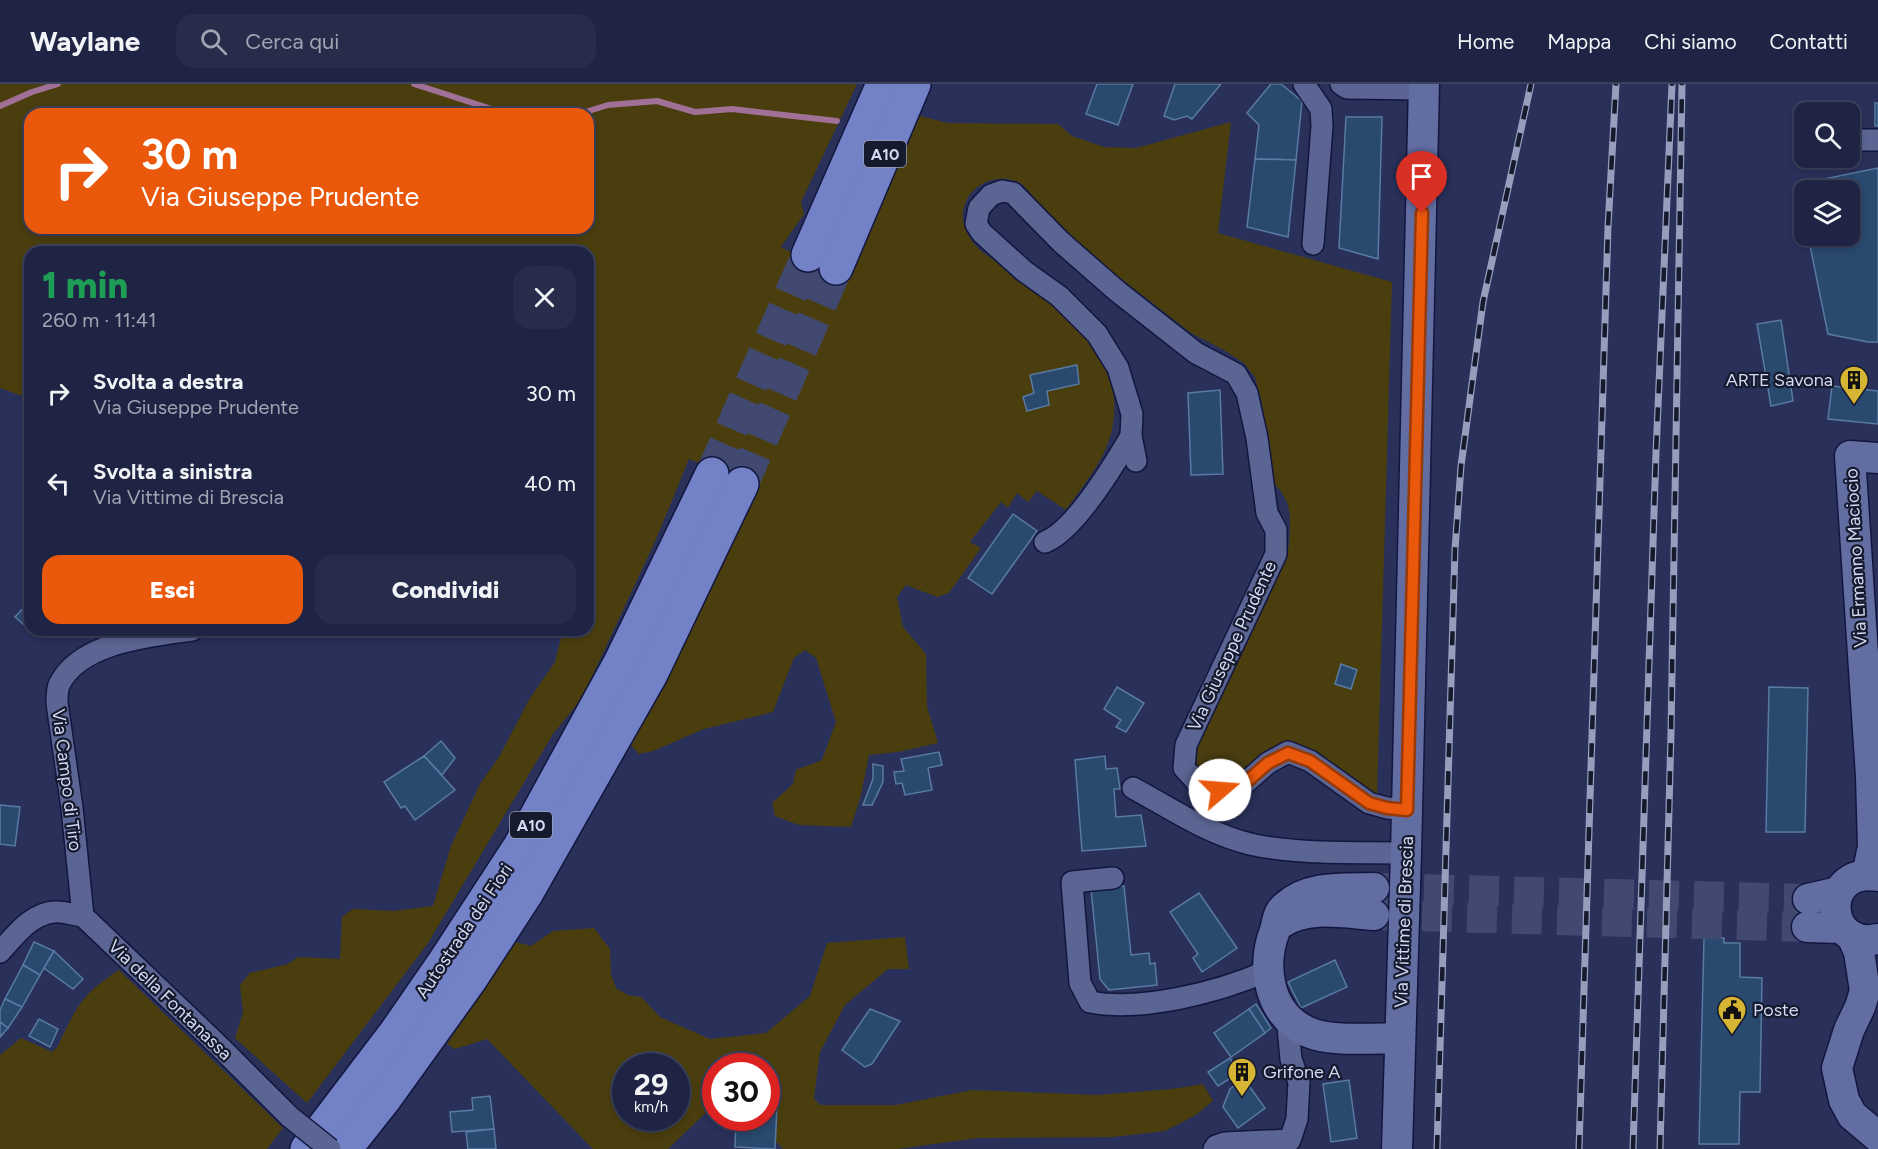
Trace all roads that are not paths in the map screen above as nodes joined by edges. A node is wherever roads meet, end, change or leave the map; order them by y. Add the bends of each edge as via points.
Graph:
1 (883, 84) edge
2 (914, 84) edge
3 (1304, 84) edge
4 (1341, 84) edge
5 (1424, 87) edge
6 (1860, 140) edge
7 (1878, 140) edge
8 (841, 218) junction
9 (1313, 244) dead end
10 (822, 262) tunnel mouth
11 (1131, 436) junction
12 (1864, 457) edge
13 (1136, 461) dead end
14 (711, 474) tunnel mouth
15 (742, 484) tunnel mouth
16 (1045, 542) dead end
17 (1869, 632) edge
18 (155, 636) edge
19 (1133, 788) dead end
20 (1407, 810) junction
21 (1406, 853) junction
22 (1873, 875) edge
23 (1113, 878) dead end
24 (1839, 892) junction
25 (1374, 902) tunnel mouth
26 (83, 916) junction
27 (1857, 934) edge
28 (0, 952) edge
29 (1267, 971) junction
30 (1878, 1001) edge
31 (1878, 1007) edge
32 (1287, 1017) junction
33 (1399, 1039) junction
34 (1878, 1137) edge
35 (307, 1149) edge
36 (330, 1149) edge
37 (345, 1149) edge
38 (1214, 1149) edge
39 (1397, 1149) edge

1 - 8 highway, A10
2 - 8 highway, A10
3 - 9 street via 1321,109 1322,126
4 - 5 street
5 - 20 street, Via Vittime di Brescia
6 - 7 street
8 - 10 highway, A10
11 - 13 street, Via Giuseppe Prudente
11 - 16 street via 1065,529
11 - 20 street, Via Giuseppe Prudente via 1132,414 1118,368 1097,334 976,224 980,208 991,195 1013,193 1117,291 1196,353 1236,374 1247,393 1267,513 1276,530 1276,555 1185,745 1184,768 1204,790 1236,791 1268,763 1288,753 1310,761 1369,803
12 - 17 street, Via Ermanno Maciocio
14 - 35 highway, Autostrada dei Fiori / A10 via 620,663 520,846 396,1032
15 - 37 highway, Autostrada dei Fiori / A10 via 651,674 526,894 463,990
17 - 22 street, Via Ermanno Maciocio
18 - 26 street, Via Campo di Tiro via 89,653 58,686
19 - 21 street via 1222,835 1250,844 1280,849
20 - 21 street, Via Vittime di Brescia
21 - 33 street, Via Vittime di Brescia
22 - 24 street via 1851,879
23 - 29 street via 1072,882 1080,984 1090,1002 1146,1003 1203,993
24 - 27 street via 1835,910
24 - 27 street via 1807,913
25 - 29 street via 1316,890 1286,905 1278,915
26 - 28 street via 54,912 41,916 26,923
26 - 36 street, Via della Fontanassa, bridge via 290,1118
27 - 34 street via 1865,991 1837,1068 1852,1116
29 - 32 street via 1271,993
30 - 31 street
32 - 33 street via 1310,1033 1331,1038
32 - 38 street via 1291,1059 1299,1082 1297,1119 1290,1140 1225,1143
33 - 39 street, Via Vittime di Brescia

